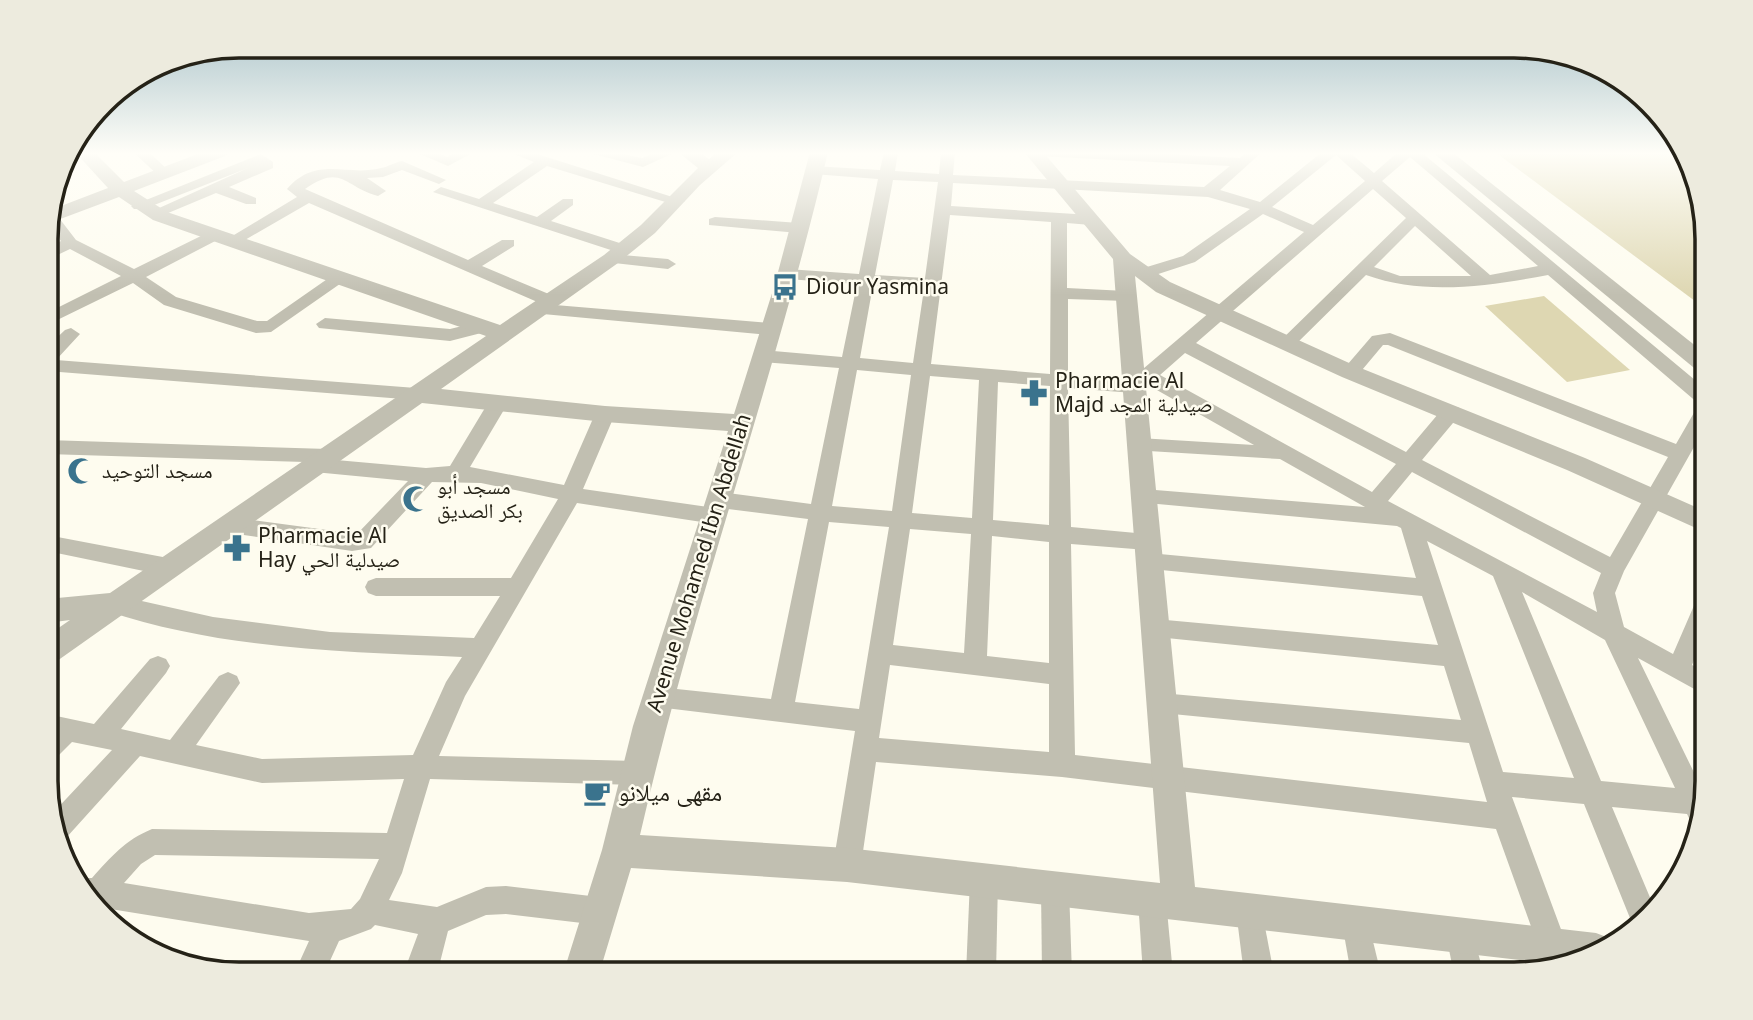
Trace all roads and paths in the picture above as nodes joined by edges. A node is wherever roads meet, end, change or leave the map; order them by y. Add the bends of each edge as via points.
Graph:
1 (94, 200) edge
2 (132, 200) edge
3 (168, 200) edge
4 (181, 200) edge
5 (247, 200) edge
6 (303, 200) edge
7 (314, 200) edge
8 (469, 200) edge
9 (490, 200) edge
10 (672, 200) edge
11 (806, 200) edge
12 (881, 200) edge
13 (944, 200) edge
14 (1074, 200) edge
15 (1242, 200) edge
16 (1272, 200) edge
17 (1351, 200) edge
18 (1394, 200) edge
19 (1467, 200) edge
20 (1500, 200) edge
21 (251, 201) dead end
22 (677, 201) joint
23 (568, 202) dead end
24 (481, 205) junction
25 (1263, 207) junction
26 (147, 210) junction
27 (943, 210) junction
28 (59, 213) edge
29 (1059, 218) junction
30 (1415, 218) junction
31 (1090, 220) junction
32 (715, 222) dead end
33 (540, 223) junction
34 (799, 228) junction
35 (58, 229) edge
36 (1315, 231) junction
37 (223, 238) junction
38 (70, 243) junction
39 (508, 243) dead end
40 (58, 249) edge
41 (617, 254) junction
42 (668, 264) dead end
43 (470, 266) junction
44 (1133, 266) junction
45 (1363, 269) junction
46 (1551, 269) junction
47 (788, 274) junction
48 (132, 275) junction
49 (339, 279) junction
50 (865, 279) junction
51 (1486, 281) junction
52 (932, 284) junction
53 (1059, 293) junction
54 (1126, 296) junction
55 (544, 305) junction
56 (1220, 313) junction
57 (58, 314) edge
58 (325, 324) dead end
59 (770, 329) junction
60 (493, 330) junction
61 (71, 334) dead end
62 (1183, 344) junction
63 (1286, 344) junction
64 (58, 347) edge
65 (762, 356) junction
66 (1695, 357) edge
67 (850, 363) junction
68 (58, 366) edge
69 (919, 369) junction
70 (1350, 372) junction
71 (989, 375) junction
72 (1059, 381) junction
73 (1140, 381) junction
74 (1695, 390) edge
75 (416, 394) junction
76 (498, 403) junction
77 (1451, 412) junction
78 (605, 414) junction
79 (741, 423) junction
80 (1695, 429) edge
81 (1139, 444) junction
82 (58, 448) edge
83 (1281, 453) junction
84 (1681, 454) junction
85 (321, 460) junction
86 (1410, 461) junction
87 (456, 473) junction
88 (426, 475) junction
89 (570, 494) junction
90 (1143, 497) junction
91 (1656, 498) junction
92 (1375, 503) junction
93 (718, 508) junction
94 (821, 513) junction
95 (1695, 517) edge
96 (901, 520) junction
97 (1406, 521) junction
98 (230, 525) junction
99 (982, 528) junction
100 (1060, 534) junction
101 (58, 544) edge
102 (1148, 552) junction
103 (168, 567) junction
104 (1614, 569) junction
105 (1502, 570) junction
106 (376, 587) dead end
107 (517, 587) junction
108 (1432, 589) junction
109 (115, 604) junction
110 (58, 610) edge
111 (1155, 629) junction
112 (1695, 629) edge
113 (1613, 631) junction
114 (58, 644) edge
115 (478, 648) junction
116 (881, 654) junction
117 (1454, 657) junction
118 (975, 665) junction
119 (159, 666) dead end
120 (1678, 668) junction
121 (1060, 675) junction
122 (1695, 678) edge
123 (228, 683) dead end
124 (658, 698) junction
125 (1161, 704) junction
126 (782, 712) junction
127 (869, 722) junction
128 (58, 727) edge
129 (1478, 733) junction
130 (99, 737) junction
131 (135, 744) junction
132 (865, 749) junction
133 (176, 752) junction
134 (1062, 765) junction
135 (421, 767) junction
136 (636, 773) junction
137 (1168, 777) junction
138 (1494, 783) junction
139 (1592, 793) junction
140 (1694, 800) edge
141 (1693, 807) edge
142 (1505, 817) junction
143 (63, 823) edge
144 (396, 846) junction
145 (619, 850) junction
146 (847, 864) junction
147 (984, 880) junction
148 (1055, 888) junction
149 (93, 889) edge
150 (98, 894) edge
151 (1166, 901) junction
152 (369, 909) junction
153 (1641, 910) edge
154 (599, 911) junction
155 (1250, 911) junction
156 (437, 921) junction
157 (1356, 923) junction
158 (329, 929) junction
159 (1460, 935) junction
160 (1556, 954) edge
161 (314, 962) edge
162 (423, 962) edge
163 (584, 962) edge
164 (981, 962) edge
165 (1057, 962) edge
166 (1159, 962) edge
167 (1257, 962) edge
168 (1364, 962) edge
169 (1466, 962) edge

1 - 28 street
2 - 26 street
3 - 26 street
4 - 26 street
5 - 21 street
6 - 37 street
7 - 43 street
8 - 24 street
9 - 24 street
10 - 22 street
11 - 34 street, Avenue Mohamed Ibn Abdellah
12 - 50 street
13 - 27 street
14 - 31 street
15 - 25 street
16 - 25 street
17 - 36 street
18 - 30 street
19 - 46 street
20 - 66 street
22 - 41 street
23 - 33 street
24 - 33 street
25 - 36 street
25 - 44 street via 1189,259
26 - 37 street
27 - 29 street
27 - 52 street
29 - 31 street
29 - 53 street
30 - 45 street
30 - 51 street
31 - 44 street
32 - 34 street
33 - 41 street
34 - 47 street, Avenue Mohamed Ibn Abdellah
35 - 38 street
36 - 56 street
37 - 48 street
37 - 49 street
38 - 40 street
38 - 48 street
39 - 43 street
41 - 42 street
41 - 55 street
43 - 55 street
44 - 54 street
44 - 56 street
45 - 51 street via 1398,281
45 - 63 street
46 - 51 street
46 - 74 street
47 - 50 street
47 - 59 street, Avenue Mohamed Ibn Abdellah
48 - 49 street via 189,308 265,328
48 - 57 street
49 - 60 street
50 - 52 street
50 - 67 street
52 - 69 street
53 - 54 street
53 - 72 street
54 - 73 street
55 - 59 street
55 - 60 street
56 - 62 street
56 - 63 street
58 - 60 street via 450,335
59 - 65 street, Avenue Mohamed Ibn Abdellah
60 - 75 street
61 - 64 street
62 - 73 street
62 - 86 street
63 - 70 street
65 - 67 street
65 - 79 street, Avenue Mohamed Ibn Abdellah
67 - 69 street
67 - 94 street
68 - 75 street
69 - 71 street
69 - 96 street
70 - 77 street
70 - 84 street via 1378,340 1390,339
71 - 72 street
71 - 99 street
72 - 73 street
72 - 100 street
73 - 81 street
73 - 83 street
75 - 76 street
75 - 85 street
76 - 78 street
76 - 87 street
77 - 86 street
77 - 91 street
78 - 79 street
78 - 89 street
79 - 93 street, Avenue Mohamed Ibn Abdellah
80 - 84 street
81 - 83 street
81 - 90 street
82 - 85 street
83 - 92 street
84 - 91 street
85 - 88 street
85 - 98 street
86 - 92 street
86 - 104 street
87 - 88 street
87 - 89 street
88 - 98 street via 363,542
89 - 93 street
89 - 107 street via 556,526
90 - 97 street
90 - 102 street
91 - 95 street
91 - 104 street
92 - 97 street
93 - 94 street
93 - 124 street, Avenue Mohamed Ibn Abdellah
94 - 96 street
94 - 126 street
96 - 99 street
96 - 116 street
97 - 105 street
97 - 108 street
98 - 103 street
99 - 100 street
99 - 118 street
100 - 102 street
100 - 121 street
101 - 103 street
102 - 108 street
102 - 111 street
103 - 109 street
104 - 113 street via 1604,593
105 - 113 street
105 - 139 street
106 - 107 street
107 - 115 street
108 - 117 street
109 - 110 street
109 - 114 street
109 - 115 street via 214,627 330,642
111 - 117 street
111 - 125 street
112 - 120 street
113 - 120 street
113 - 140 street
115 - 135 street
116 - 118 street
116 - 127 street
117 - 129 street
118 - 121 street
119 - 130 street
120 - 122 street
121 - 134 street
123 - 133 street
124 - 126 street
124 - 136 street, Avenue Mohamed Ibn Abdellah
125 - 129 street
125 - 137 street
126 - 127 street
127 - 132 street
128 - 130 street
129 - 138 street
130 - 131 street
131 - 133 street
131 - 143 street
132 - 134 street
132 - 146 street
133 - 135 street via 262,771
134 - 137 street
135 - 136 street
135 - 144 street
136 - 145 street, Avenue Mohamed Ibn Abdellah
137 - 142 street
137 - 151 street
138 - 139 street
138 - 142 street
139 - 141 street
139 - 153 street
142 - 160 street
144 - 149 street via 152,842 131,854
144 - 152 street
145 - 146 street
145 - 154 street, Avenue Mohamed Ibn Abdellah
146 - 147 street
147 - 148 street
147 - 164 street
148 - 151 street
148 - 165 street
150 - 158 street
151 - 155 street
151 - 166 street
152 - 156 street
152 - 158 street via 361,919
154 - 156 street via 486,901
154 - 163 street, Avenue Mohamed Ibn Abdellah
155 - 157 street
155 - 167 street
156 - 162 street
157 - 159 street
157 - 168 street
158 - 161 street
159 - 160 street
159 - 169 street

